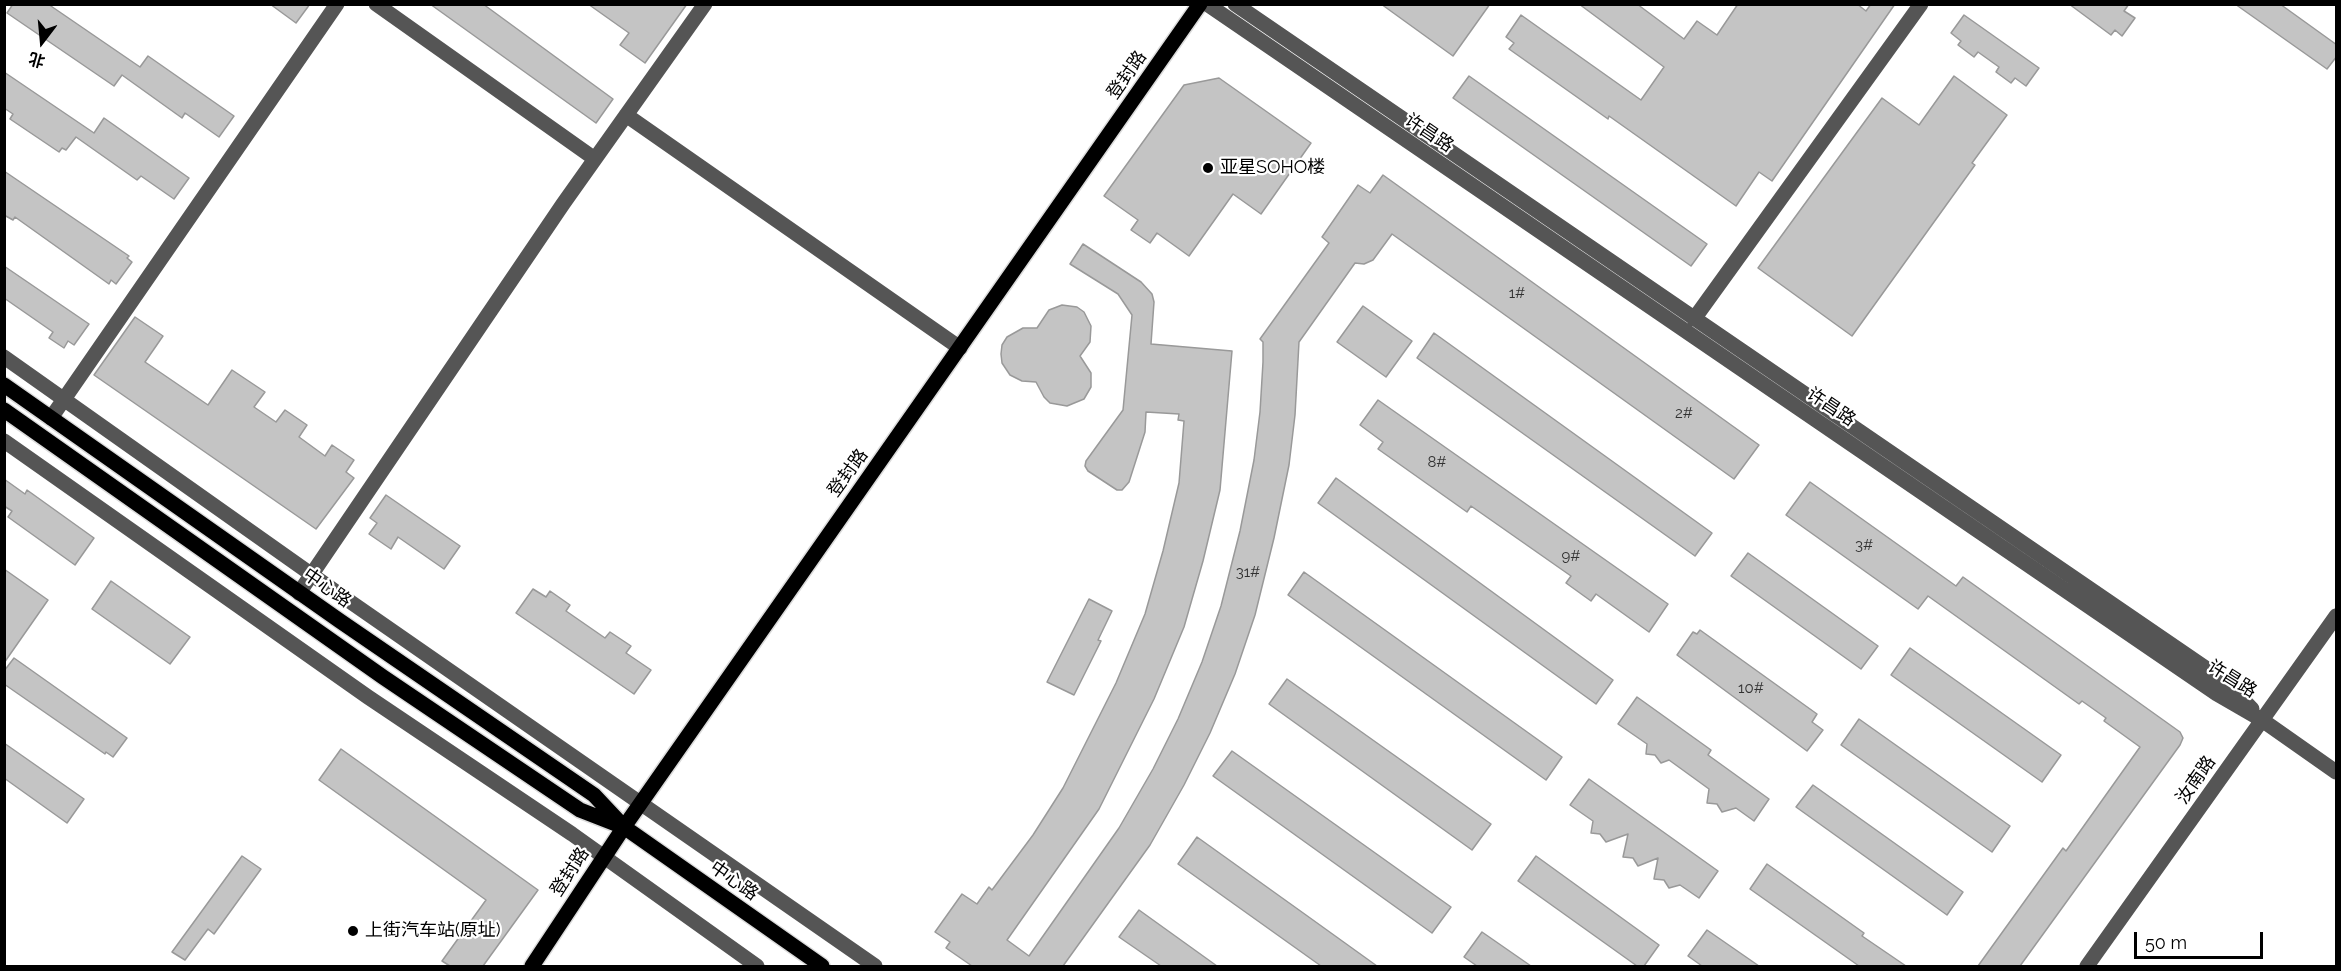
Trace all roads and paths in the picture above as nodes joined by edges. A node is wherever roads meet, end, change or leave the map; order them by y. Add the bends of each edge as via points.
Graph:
1 (337, 4) edge
2 (376, 4) edge
3 (705, 4) edge
4 (1200, 4) edge
5 (1207, 4) edge
6 (1235, 4) edge
7 (1921, 4) edge
8 (626, 115) junction
9 (595, 159) junction
10 (1694, 319) junction
11 (960, 348) junction
12 (4, 357) edge
13 (4, 385) edge
14 (64, 399) junction
15 (4, 410) edge
16 (51, 418) junction
17 (4, 441) edge
18 (311, 574) junction
19 (299, 592) junction
20 (2337, 616) edge
21 (2262, 720) junction
22 (2337, 772) edge
23 (640, 803) junction
24 (624, 827) junction
25 (603, 857) junction
26 (532, 966) edge
27 (757, 966) edge
28 (822, 966) edge
29 (875, 966) edge
30 (2087, 966) edge

1 - 14 street
2 - 9 street
3 - 8 street
4 - 11 main road, 登封路
5 - 21 street, 许昌路 via 2198,681
6 - 10 street, 许昌路
7 - 10 street
8 - 9 street
8 - 11 street
9 - 18 street
10 - 21 street, 许昌路 via 2226,682
11 - 23 main road, 登封路
12 - 14 street
13 - 16 main road, 中心路
14 - 16 street
14 - 18 street
15 - 24 main road, 中心路 via 580,810
16 - 19 main road, 中心路
17 - 25 street
18 - 19 street
18 - 23 street
19 - 24 main road, 中心路 via 594,795
20 - 21 street, 汝南路
21 - 22 street
21 - 30 street, 汝南路
23 - 24 main road, 登封路
23 - 29 street
24 - 25 main road, 登封路
24 - 28 main road, 中心路
25 - 26 main road, 登封路
25 - 27 street

